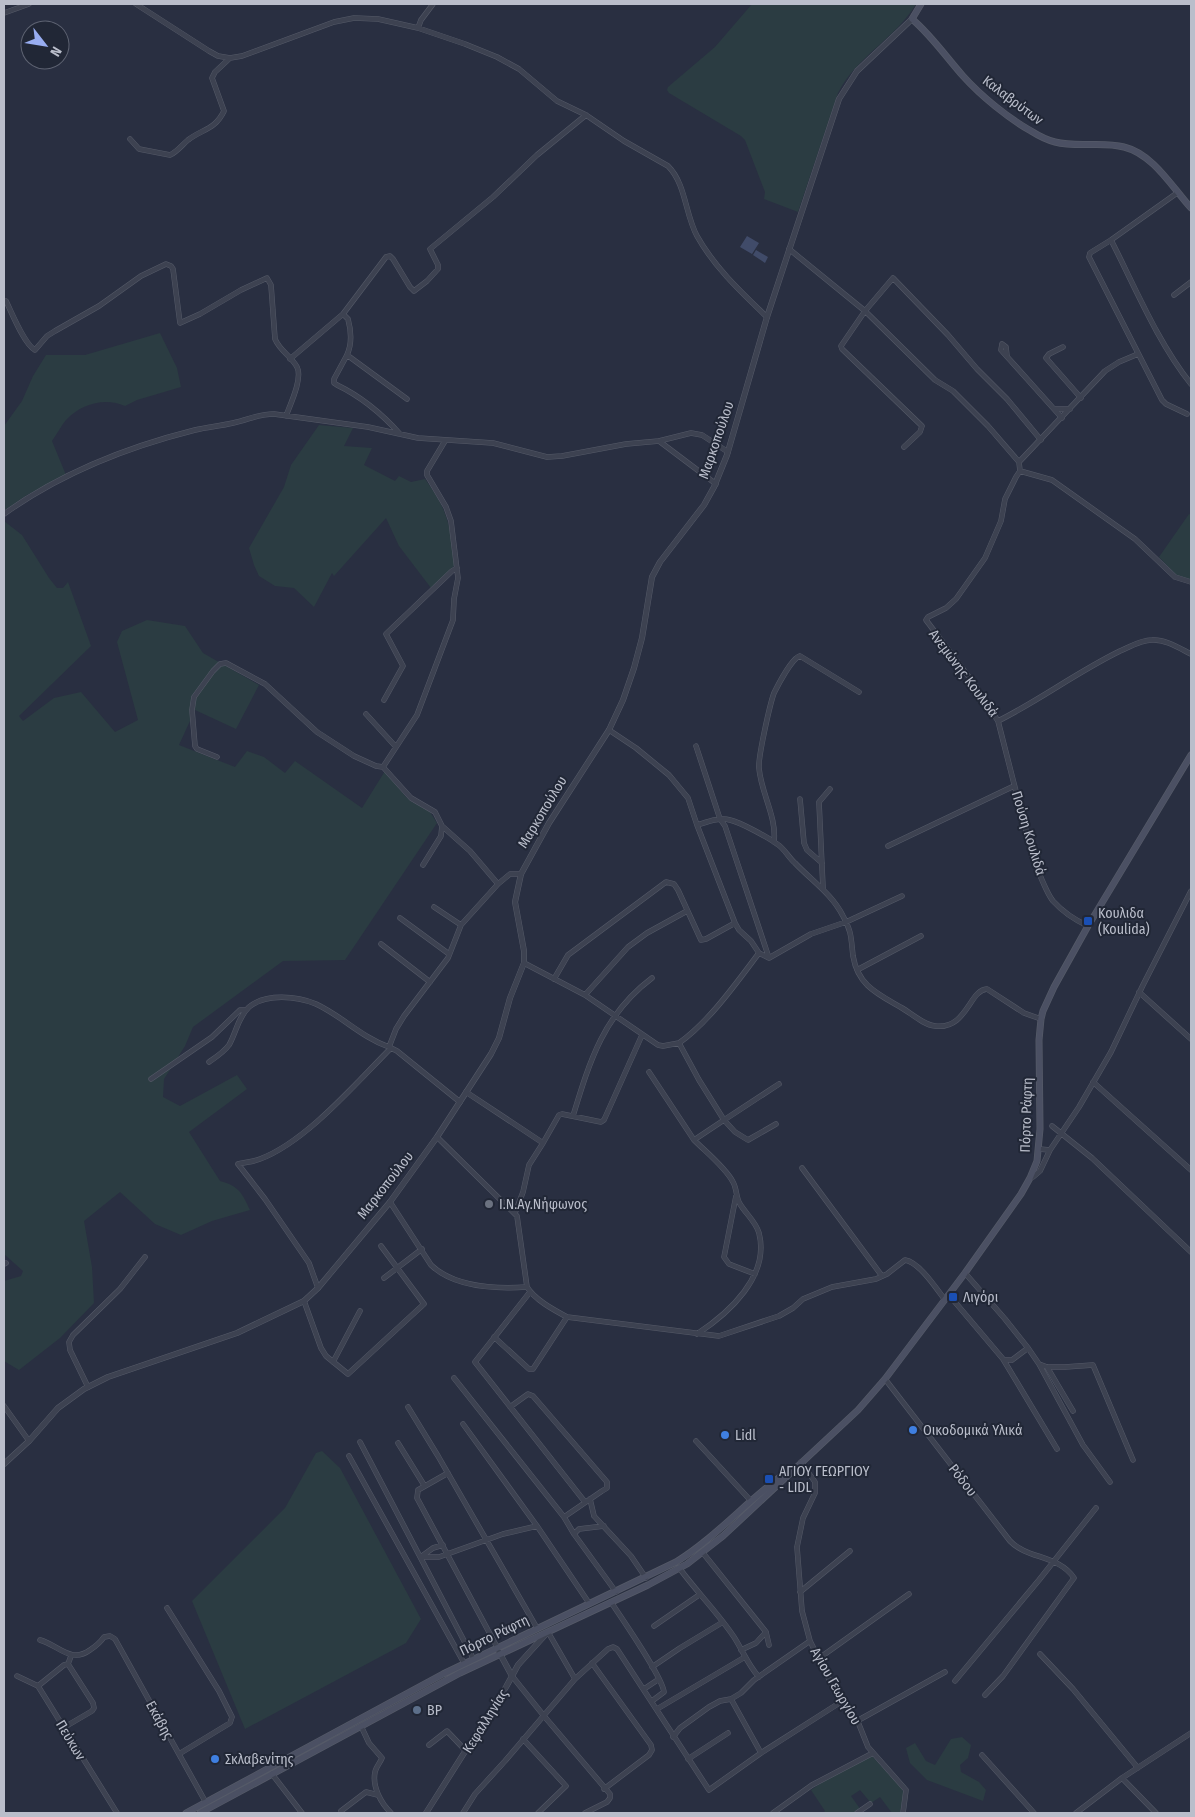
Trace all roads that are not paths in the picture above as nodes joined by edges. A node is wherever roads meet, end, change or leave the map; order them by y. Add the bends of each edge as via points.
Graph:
1 (29, 4) edge
2 (136, 4) edge
3 (433, 4) edge
4 (921, 4) edge
5 (4, 13) edge
6 (912, 19) junction
7 (418, 28) junction
8 (230, 58) junction
9 (586, 115) junction
10 (130, 139) dead end
11 (1177, 192) junction
12 (1191, 208) edge
13 (1111, 240) junction
14 (789, 249) junction
15 (1191, 282) edge
16 (1174, 295) dead end
17 (6, 301) dead end
18 (865, 311) junction
19 (342, 314) junction
20 (767, 317) junction
21 (1063, 347) dead end
22 (1138, 354) junction
23 (347, 355) junction
24 (1007, 358) dead end
25 (290, 359) junction
26 (1191, 384) edge
27 (407, 398) dead end
28 (1080, 398) junction
29 (1055, 409) junction
30 (1070, 409) junction
31 (1187, 414) dead end
32 (286, 416) junction
33 (1062, 418) junction
34 (401, 435) junction
35 (1041, 440) junction
36 (445, 441) junction
37 (659, 441) junction
38 (904, 448) dead end
39 (728, 452) junction
40 (1020, 462) junction
41 (1020, 471) junction
42 (716, 484) junction
43 (4, 514) edge
44 (457, 568) junction
45 (1191, 582) edge
46 (1191, 654) edge
47 (859, 692) dead end
48 (384, 700) dead end
49 (366, 714) dead end
50 (998, 721) junction
51 (609, 730) junction
52 (696, 746) dead end
53 (396, 747) junction
54 (1191, 755) edge
55 (217, 758) dead end
56 (383, 767) junction
57 (1014, 786) junction
58 (830, 789) dead end
59 (800, 799) dead end
60 (720, 819) junction
61 (697, 825) junction
62 (442, 826) junction
63 (774, 842) junction
64 (888, 846) dead end
65 (822, 863) junction
66 (423, 865) dead end
67 (521, 874) junction
68 (498, 884) junction
69 (823, 888) junction
70 (1191, 891) edge
71 (902, 896) dead end
72 (434, 906) dead end
73 (688, 911) junction
74 (400, 918) dead end
75 (735, 922) junction
76 (846, 922) junction
77 (461, 925) junction
78 (1088, 926) junction
79 (921, 936) dead end
80 (381, 944) dead end
81 (758, 953) junction
82 (450, 954) junction
83 (769, 958) junction
84 (524, 964) junction
85 (857, 970) junction
86 (554, 978) junction
87 (652, 978) dead end
88 (430, 982) junction
89 (1139, 992) junction
90 (585, 995) junction
91 (246, 1010) junction
92 (616, 1015) junction
93 (1041, 1019) junction
94 (642, 1035) junction
95 (1191, 1039) edge
96 (679, 1043) junction
97 (390, 1048) junction
98 (209, 1062) dead end
99 (649, 1072) dead end
100 (150, 1079) dead end
101 (1093, 1082) junction
102 (778, 1084) dead end
103 (466, 1092) junction
104 (460, 1102) junction
105 (573, 1116) junction
106 (724, 1120) junction
107 (776, 1124) dead end
108 (1052, 1126) dead end
109 (1062, 1133) junction
110 (437, 1137) junction
111 (694, 1140) junction
112 (543, 1143) junction
113 (1039, 1149) junction
114 (1050, 1150) junction
115 (802, 1168) dead end
116 (1191, 1170) edge
117 (1030, 1178) junction
118 (736, 1194) junction
119 (390, 1202) junction
120 (515, 1213) junction
121 (381, 1246) dead end
122 (422, 1249) junction
123 (1191, 1252) edge
124 (145, 1257) dead end
125 (397, 1268) junction
126 (965, 1273) junction
127 (755, 1274) junction
128 (882, 1276) junction
129 (384, 1278) dead end
130 (527, 1287) junction
131 (318, 1288) junction
132 (530, 1292) junction
133 (947, 1298) junction
134 (304, 1301) junction
135 (360, 1311) dead end
136 (567, 1317) junction
137 (697, 1334) junction
138 (494, 1337) junction
139 (1028, 1348) junction
140 (1003, 1359) junction
141 (333, 1362) junction
142 (1038, 1364) junction
143 (1047, 1367) junction
144 (454, 1378) dead end
145 (885, 1379) junction
146 (88, 1387) junction
147 (4, 1406) edge
148 (408, 1407) dead end
149 (510, 1407) junction
150 (1073, 1411) dead end
151 (463, 1424) dead end
152 (30, 1440) junction
153 (696, 1441) dead end
154 (360, 1442) dead end
155 (398, 1443) dead end
156 (1057, 1449) dead end
157 (349, 1456) dead end
158 (1133, 1460) dead end
159 (801, 1462) junction
160 (4, 1464) edge
161 (448, 1473) junction
162 (1110, 1482) dead end
163 (424, 1485) junction
164 (587, 1500) junction
165 (751, 1502) junction
166 (1096, 1508) dead end
167 (564, 1517) junction
168 (537, 1526) junction
169 (604, 1526) junction
170 (574, 1534) junction
171 (486, 1540) junction
172 (443, 1545) junction
173 (850, 1551) dead end
174 (703, 1553) junction
175 (447, 1554) junction
176 (421, 1557) junction
177 (1054, 1562) junction
178 (680, 1569) junction
179 (646, 1578) junction
180 (616, 1592) junction
181 (800, 1592) junction
182 (909, 1594) dead end
183 (699, 1595) junction
184 (611, 1602) junction
185 (589, 1603) junction
186 (166, 1608) dead end
187 (723, 1622) junction
188 (654, 1626) dead end
189 (538, 1628) junction
190 (548, 1632) junction
191 (766, 1632) junction
192 (40, 1640) dead end
193 (810, 1641) junction
194 (769, 1645) dead end
195 (497, 1647) junction
196 (741, 1650) junction
197 (500, 1654) junction
198 (1040, 1654) dead end
199 (72, 1656) junction
200 (745, 1657) junction
201 (473, 1658) junction
202 (818, 1659) junction
203 (464, 1663) junction
204 (592, 1663) junction
205 (68, 1664) junction
206 (652, 1667) junction
207 (945, 1672) dead end
208 (17, 1676) dead end
209 (512, 1676) junction
210 (759, 1677) junction
211 (575, 1678) junction
212 (659, 1679) junction
213 (955, 1681) dead end
214 (38, 1686) junction
215 (644, 1689) junction
216 (985, 1695) dead end
217 (731, 1700) junction
218 (844, 1700) junction
219 (652, 1701) junction
220 (657, 1709) junction
221 (544, 1716) junction
222 (857, 1721) junction
223 (361, 1726) junction
224 (63, 1728) junction
225 (728, 1733) dead end
226 (1191, 1733) edge
227 (674, 1737) junction
228 (523, 1739) junction
229 (429, 1745) dead end
230 (466, 1751) junction
231 (761, 1753) junction
232 (873, 1753) junction
233 (179, 1754) junction
234 (982, 1755) dead end
235 (688, 1759) junction
236 (1138, 1768) junction
237 (272, 1774) junction
238 (1122, 1778) junction
239 (604, 1789) junction
240 (378, 1795) junction
241 (205, 1802) junction
242 (870, 1804) dead end
243 (210, 1807) junction
244 (341, 1811) dead end
245 (428, 1812) edge
246 (117, 1813) edge
247 (186, 1813) edge
248 (200, 1813) edge
249 (215, 1813) edge
250 (302, 1813) edge
251 (391, 1813) edge
252 (463, 1813) edge
253 (538, 1813) edge
254 (584, 1813) edge
255 (773, 1813) edge
256 (857, 1813) edge
257 (903, 1813) edge
258 (1034, 1813) edge
259 (1076, 1813) edge
260 (1156, 1813) edge

1 - 5 street
2 - 8 street via 209,51
3 - 7 street
4 - 6 main road, Μαρκοπούλου
6 - 11 main road, Καλαβρύτων via 929,34 978,92 1029,130 1054,142 1125,147 1152,163
6 - 14 street, Μαρκοπούλου via 857,71 843,92
7 - 8 street via 378,18 354,18
7 - 9 street via 497,57 518,69 558,101
8 - 10 street via 212,78 224,111 218,122 207,131 190,139 170,155 139,149
9 - 19 street via 430,249 438,269 418,289 414,291 410,287 393,259 386,257
9 - 20 street via 674,172 693,226 711,259
11 - 12 main road, Καλαβρύτων
11 - 13 street
13 - 22 street via 1088,257
13 - 26 street via 1164,344
14 - 18 street
14 - 20 street, Μαρκοπούλου
15 - 16 street
17 - 25 street via 26,340 35,350 47,336 99,306 141,276 166,264 173,269 180,323 267,278 276,339
18 - 35 street via 893,278 948,334
18 - 38 street via 841,346 922,426
18 - 40 street via 935,380 954,391
19 - 23 street via 350,324 351,341
19 - 25 street
20 - 39 street, Μαρκοπούλου
21 - 28 street via 1046,358
22 - 28 street via 1105,371
22 - 31 street via 1162,400
23 - 27 street
23 - 34 street via 334,383 356,396
24 - 29 street
25 - 32 street via 299,375
28 - 30 street
29 - 30 street
29 - 33 street
30 - 33 street
32 - 34 street via 368,427
32 - 43 street via 260,414 132,448 56,481
33 - 35 street
34 - 36 street
35 - 40 street
36 - 37 street via 493,443 547,457
36 - 44 street via 427,475 451,521
37 - 39 street via 692,433 702,435
37 - 42 street
39 - 42 street, Μαρκοπούλου
40 - 41 street
41 - 45 street via 1052,480 1134,539 1175,578
41 - 50 street, Ανεμώνης Κουλιδά via 1005,499 1001,521 985,558 956,599 926,620
42 - 51 street, Μαρκοπούλου via 652,576 634,668
44 - 48 street via 386,634 403,666
44 - 53 street via 453,620 417,715
46 - 50 street, Ανεμώνης Κουλιδά via 1164,641 1140,642 1095,663
47 - 63 street via 800,656 794,659 775,692 759,762 776,829
49 - 53 street
50 - 57 street, Πούση Κουλιδά
51 - 61 street via 669,775 688,798
51 - 67 street, Μαρκοπούλου via 549,823
52 - 60 street
53 - 56 street
54 - 78 main road, Πόρτο Ράφτη
55 - 56 street via 195,746 192,710 194,697 213,671 226,663 264,684 316,732 354,756
56 - 62 street via 411,798 430,807
57 - 64 street
57 - 78 street, Πούση Κουλιδά via 1034,858 1052,900
58 - 65 street via 819,802
59 - 65 street via 807,850
60 - 61 street
60 - 63 street via 731,820
60 - 83 street
61 - 75 street
62 - 66 street via 441,836
62 - 68 street
63 - 69 street
65 - 69 street
67 - 68 street via 510,874
67 - 84 street, Μαρκοπούλου via 515,902
68 - 77 street
69 - 76 street
70 - 89 street
71 - 76 street
72 - 77 street
73 - 75 street via 701,940
73 - 86 street via 674,884 666,882 568,955
73 - 90 street via 628,947
74 - 82 street
75 - 81 street
76 - 83 street via 811,934
76 - 85 street via 851,932
77 - 82 street
78 - 93 main road, Πόρτο Ράφτη via 1054,987
79 - 85 street
80 - 88 street
81 - 83 street
81 - 96 street via 731,990
82 - 88 street
84 - 86 street
84 - 103 street, Μαρκοπούλου via 499,1038
85 - 93 street via 868,987 932,1026 947,1025 957,1020 982,989
86 - 90 street
87 - 92 street via 625,1001
88 - 97 street via 396,1028
89 - 95 street
89 - 101 street
90 - 92 street
91 - 97 street via 274,997 305,1001 316,1004 361,1034
91 - 98 street via 229,1045
91 - 100 street via 240,1010 212,1037
92 - 94 street
92 - 105 street via 596,1048
93 - 113 main road, Πόρτο Ράφτη
94 - 96 street via 663,1046
94 - 105 street via 604,1120
96 - 106 street
97 - 104 street
97 - 131 street via 309,1129 275,1152 238,1164 309,1263
99 - 111 street
101 - 109 street
101 - 116 street
102 - 106 street
103 - 104 street, Μαρκοπούλου
103 - 112 street
104 - 110 street, Μαρκοπούλου
105 - 112 street via 559,1115
106 - 107 street via 748,1140
106 - 111 street
108 - 109 street
109 - 114 street
109 - 123 street
110 - 119 street, Μαρκοπούλου
110 - 120 street
111 - 118 street via 729,1175
112 - 120 street via 529,1165
113 - 114 street
113 - 117 main road, Πόρτο Ράφτη
114 - 117 street via 1040,1171
115 - 128 street
117 - 126 main road, Πόρτο Ράφτη
118 - 127 street via 759,1232 761,1256
118 - 127 street via 724,1257 729,1264
119 - 122 street
119 - 131 street, Μαρκοπούλου
120 - 130 street via 519,1222
121 - 125 street
122 - 125 street
122 - 130 street via 431,1265 447,1276 473,1284
124 - 146 street via 69,1342
125 - 129 street
125 - 141 street via 424,1304 348,1374
126 - 133 main road, Πόρτο Ράφτη
126 - 139 street
127 - 137 street via 720,1319
128 - 133 street via 905,1260 911,1261
128 - 137 street via 832,1287 803,1298 779,1316 719,1336
130 - 132 street
131 - 134 street, Μαρκοπούλου
132 - 136 street
132 - 138 street
133 - 140 street
133 - 145 main road, Πόρτο Ράφτη
134 - 141 street via 321,1348
134 - 146 street, Μαρκοπούλου via 237,1333 108,1377
135 - 141 street
136 - 137 street
136 - 138 street via 533,1369 529,1370
138 - 149 street via 475,1362
139 - 140 street via 1012,1360
139 - 142 street
140 - 156 street
142 - 143 street
142 - 162 street via 1083,1445
143 - 150 street
143 - 158 street via 1092,1365
144 - 167 street
145 - 159 main road, Πόρτο Ράφτη via 850,1418
145 - 177 street, Ρόδου via 1017,1549
146 - 152 street, Μαρκοπούλου via 70,1397
147 - 152 street
148 - 161 street
149 - 164 street
149 - 164 street via 528,1394 607,1482 607,1488
151 - 168 street
152 - 160 street, Μαρκοπούλου
153 - 165 street
154 - 176 street
155 - 163 street
157 - 203 street
159 - 165 main road, Πόρτο Ράφτη
159 - 174 main road, Πόρτο Ράφτη
159 - 181 street, Αγίου Γεωργίου via 816,1488 802,1518 797,1547
161 - 163 street
161 - 171 street
163 - 172 street via 418,1490 417,1498
164 - 167 street
164 - 169 street via 594,1516
165 - 179 main road, Πόρτο Ράφτη via 693,1551
166 - 177 street
167 - 170 street
168 - 171 street
168 - 185 street
169 - 170 street via 579,1529
169 - 179 street
170 - 180 street
171 - 175 street
171 - 189 street
172 - 175 street
172 - 176 street
173 - 181 street
174 - 178 main road, Πόρτο Ράφτη
174 - 191 street
175 - 176 street
175 - 195 street
176 - 201 street
177 - 213 street
177 - 216 street, Ρόδου via 1071,1573 1073,1581
178 - 183 street
178 - 184 main road, Πόρτο Ράφτη
179 - 180 main road, Πόρτο Ράφτη
180 - 185 main road, Πόρτο Ράφτη
181 - 193 street, Αγίου Γεωργίου
182 - 202 street
183 - 187 street
183 - 188 street
184 - 190 main road, Πόρτο Ράφτη
184 - 206 street
185 - 189 main road, Πόρτο Ράφτη
186 - 233 street via 232,1717 230,1723
187 - 196 street
187 - 206 street
189 - 195 main road, Πόρτο Ράφτη
190 - 197 main road, Πόρτο Ράφτη
190 - 209 street, Κεφαλληνίας
190 - 211 street
191 - 194 street
191 - 196 street via 756,1643
192 - 199 street
193 - 202 street, Αγίου Γεωργίου
193 - 210 street
195 - 197 street
195 - 201 main road, Πόρτο Ράφτη
196 - 200 street
197 - 209 street
197 - 223 main road, Πόρτο Ράφτη
198 - 236 street
199 - 205 street
199 - 233 street, Εκάβης via 86,1653 104,1637 115,1639
200 - 210 street
200 - 220 street
201 - 203 main road, Πόρτο Ράφτη
202 - 218 street, Αγίου Γεωργίου
203 - 241 main road, Πόρτο Ράφτη
204 - 211 street
204 - 215 street via 615,1647
204 - 239 street via 652,1745 649,1754
205 - 214 street
205 - 224 street via 94,1708
206 - 212 street
207 - 222 street
208 - 214 street
209 - 221 street
209 - 230 street, Κεφαλληνίας
210 - 217 street
211 - 221 street
212 - 215 street
212 - 219 street via 664,1692
214 - 224 street, Πεύκων
215 - 219 street
217 - 227 street via 708,1707 680,1728
217 - 231 street
218 - 222 street, Αγίου Γεωργίου
218 - 231 street
219 - 220 street
220 - 227 street
221 - 228 street
221 - 239 street
222 - 232 street, Αγίου Γεωργίου
223 - 237 main road, Πόρτο Ράφτη
223 - 240 street via 369,1743 382,1758 374,1774
224 - 246 street, Πεύκων
225 - 235 street
226 - 236 street
227 - 235 street
228 - 252 street via 475,1794
228 - 253 street via 566,1786
229 - 230 street via 447,1731
230 - 245 street, Κεφαλληνίας
231 - 235 street via 709,1790
232 - 255 street via 812,1785
232 - 257 street, Αγίου Γεωργίου via 906,1790
233 - 241 street, Εκάβης
234 - 258 street
236 - 238 street
237 - 243 main road, Πόρτο Ράφτη
237 - 250 street
238 - 259 street
238 - 260 street
239 - 254 street via 610,1794 607,1802
240 - 244 street via 366,1792
240 - 251 street
241 - 247 main road, Πόρτο Ράφτη
242 - 256 street
243 - 248 main road, Πόρτο Ράφτη
243 - 249 street

